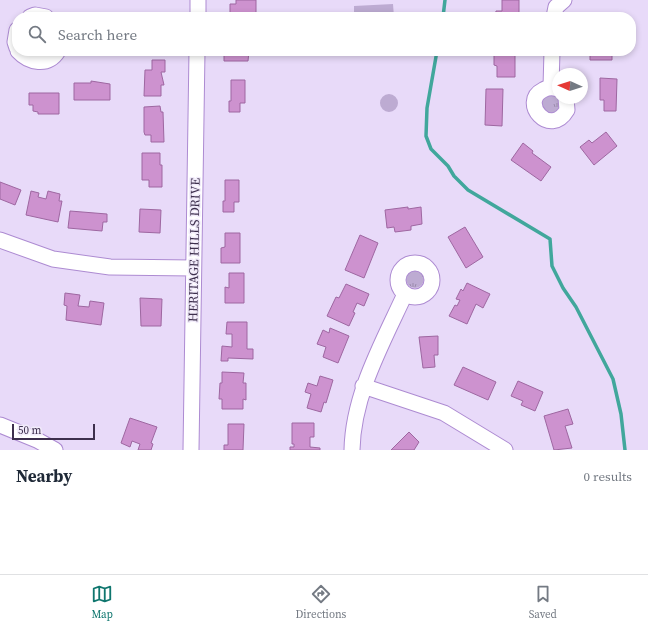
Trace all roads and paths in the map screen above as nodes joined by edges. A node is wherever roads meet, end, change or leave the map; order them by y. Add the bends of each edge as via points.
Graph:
1 (198, 0) edge
2 (564, 0) edge
3 (198, 12) edge
4 (555, 12) edge
5 (22, 56) edge
6 (53, 56) edge
7 (197, 56) edge
8 (552, 56) edge
9 (553, 68) edge
10 (552, 88) edge
11 (566, 104) edge
12 (0, 240) edge
13 (193, 268) junction
14 (405, 294) dead end
15 (363, 386) junction
16 (0, 425) edge
17 (55, 450) edge
18 (191, 450) edge
19 (352, 450) edge
20 (505, 450) edge

1 - 3 street
2 - 4 street via 556,7
5 - 6 street via 33,62 42,62
7 - 13 street, HERITAGE HILLS DRIVE
8 - 9 street
10 - 11 street via 544,88 536,96 534,107 539,116 549,121 560,118 567,110
12 - 13 street via 53,259 110,267
13 - 18 street, HERITAGE HILLS DRIVE
14 - 15 street
15 - 19 street via 352,436
15 - 20 street via 444,413
16 - 17 street

